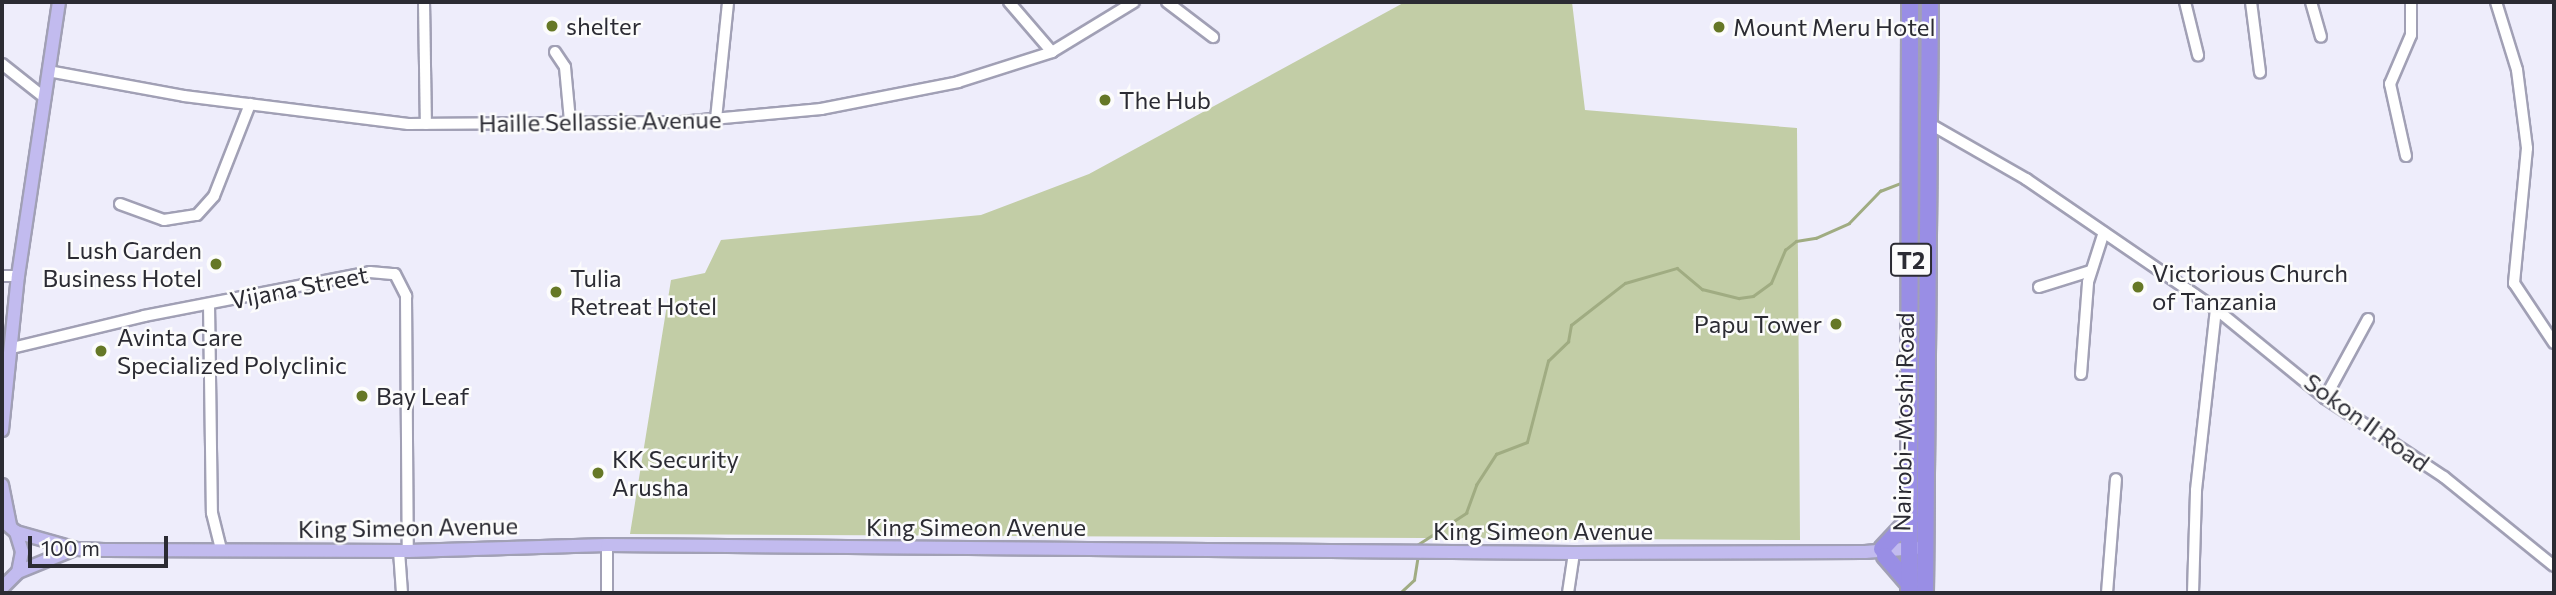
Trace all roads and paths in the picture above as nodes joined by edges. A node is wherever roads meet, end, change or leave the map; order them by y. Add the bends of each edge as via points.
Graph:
1 (59, 2) edge
2 (424, 2) edge
3 (728, 2) edge
4 (1009, 2) edge
5 (1134, 2) edge
6 (1167, 2) edge
7 (1910, 2) edge
8 (1930, 2) edge
9 (2185, 2) edge
10 (2251, 2) edge
11 (2311, 2) edge
12 (2411, 2) edge
13 (2496, 2) edge
14 (1213, 37) dead end
15 (2321, 37) dead end
16 (555, 52) dead end
17 (1052, 52) junction
18 (2198, 55) dead end
19 (2, 64) edge
20 (48, 71) junction
21 (2260, 72) dead end
22 (45, 98) junction
23 (250, 104) junction
24 (716, 119) junction
25 (570, 121) junction
26 (426, 124) junction
27 (1930, 124) junction
28 (2406, 156) dead end
29 (120, 204) dead end
30 (2104, 232) junction
31 (2090, 271) junction
32 (2, 276) edge
33 (18, 276) junction
34 (2039, 287) dead end
35 (209, 304) junction
36 (2216, 309) junction
37 (2368, 319) dead end
38 (2554, 343) edge
39 (12, 348) junction
40 (2081, 374) dead end
41 (2325, 398) junction
42 (2, 430) edge
43 (2116, 479) dead end
44 (2, 485) edge
45 (1910, 519) junction
46 (9, 525) edge
47 (607, 545) junction
48 (76, 549) junction
49 (221, 550) junction
50 (404, 551) junction
51 (1881, 552) junction
52 (1574, 553) junction
53 (1917, 553) junction
54 (2554, 566) edge
55 (18, 572) junction
56 (2, 588) edge
57 (1909, 589) edge
58 (402, 593) edge
59 (607, 593) edge
60 (1568, 593) edge
61 (1925, 593) edge
62 (2107, 593) edge
63 (2193, 593) edge

1 - 20 main road
2 - 26 street
3 - 24 street
4 - 17 street
5 - 17 street, Haille Sellassie Avenue
6 - 14 street
7 - 45 highway, Nairobi-Moshi Road / T2
8 - 27 highway, Nairobi-Moshi Road / T2
9 - 18 street
10 - 21 street
11 - 15 street
12 - 28 street via 2411,35 2390,84
13 - 38 street via 2518,70 2527,148 2514,283
16 - 25 street via 565,66
17 - 24 street, Haille Sellassie Avenue via 976,78 905,94 821,109
19 - 22 street
20 - 22 main road
20 - 23 street, Haille Sellassie Avenue
22 - 33 main road
23 - 26 street, Haille Sellassie Avenue
23 - 29 street via 214,196 197,215 164,220
24 - 25 street, Haille Sellassie Avenue
25 - 26 street, Haille Sellassie Avenue
27 - 30 street, Sokon II Road via 2026,179
27 - 53 highway, Nairobi-Moshi Road / T2
30 - 31 street
30 - 36 street, Sokon II Road
31 - 34 street
31 - 40 street
32 - 33 street
33 - 39 main road
35 - 39 street, Vijana Street
35 - 49 street via 212,513
35 - 50 street, Vijana Street via 370,272 395,274 406,296
36 - 41 street, Sokon II Road
36 - 63 street via 2196,490
37 - 41 street
39 - 42 main road
41 - 54 street, Sokon II Road via 2444,477
43 - 62 street
44 - 46 main road
45 - 51 highway
45 - 53 highway, Nairobi-Moshi Road / T2
46 - 48 main road
46 - 55 main road via 22,552
47 - 50 main road, King Simeon Avenue
47 - 52 main road, King Simeon Avenue
47 - 59 street
48 - 49 main road, King Simeon Avenue
48 - 55 main road via 43,558
49 - 50 main road, King Simeon Avenue
50 - 58 street
51 - 52 main road, King Simeon Avenue
51 - 53 main road, King Simeon Avenue
51 - 57 highway
52 - 60 street
53 - 57 highway, T2
53 - 61 highway, T2
55 - 56 main road

